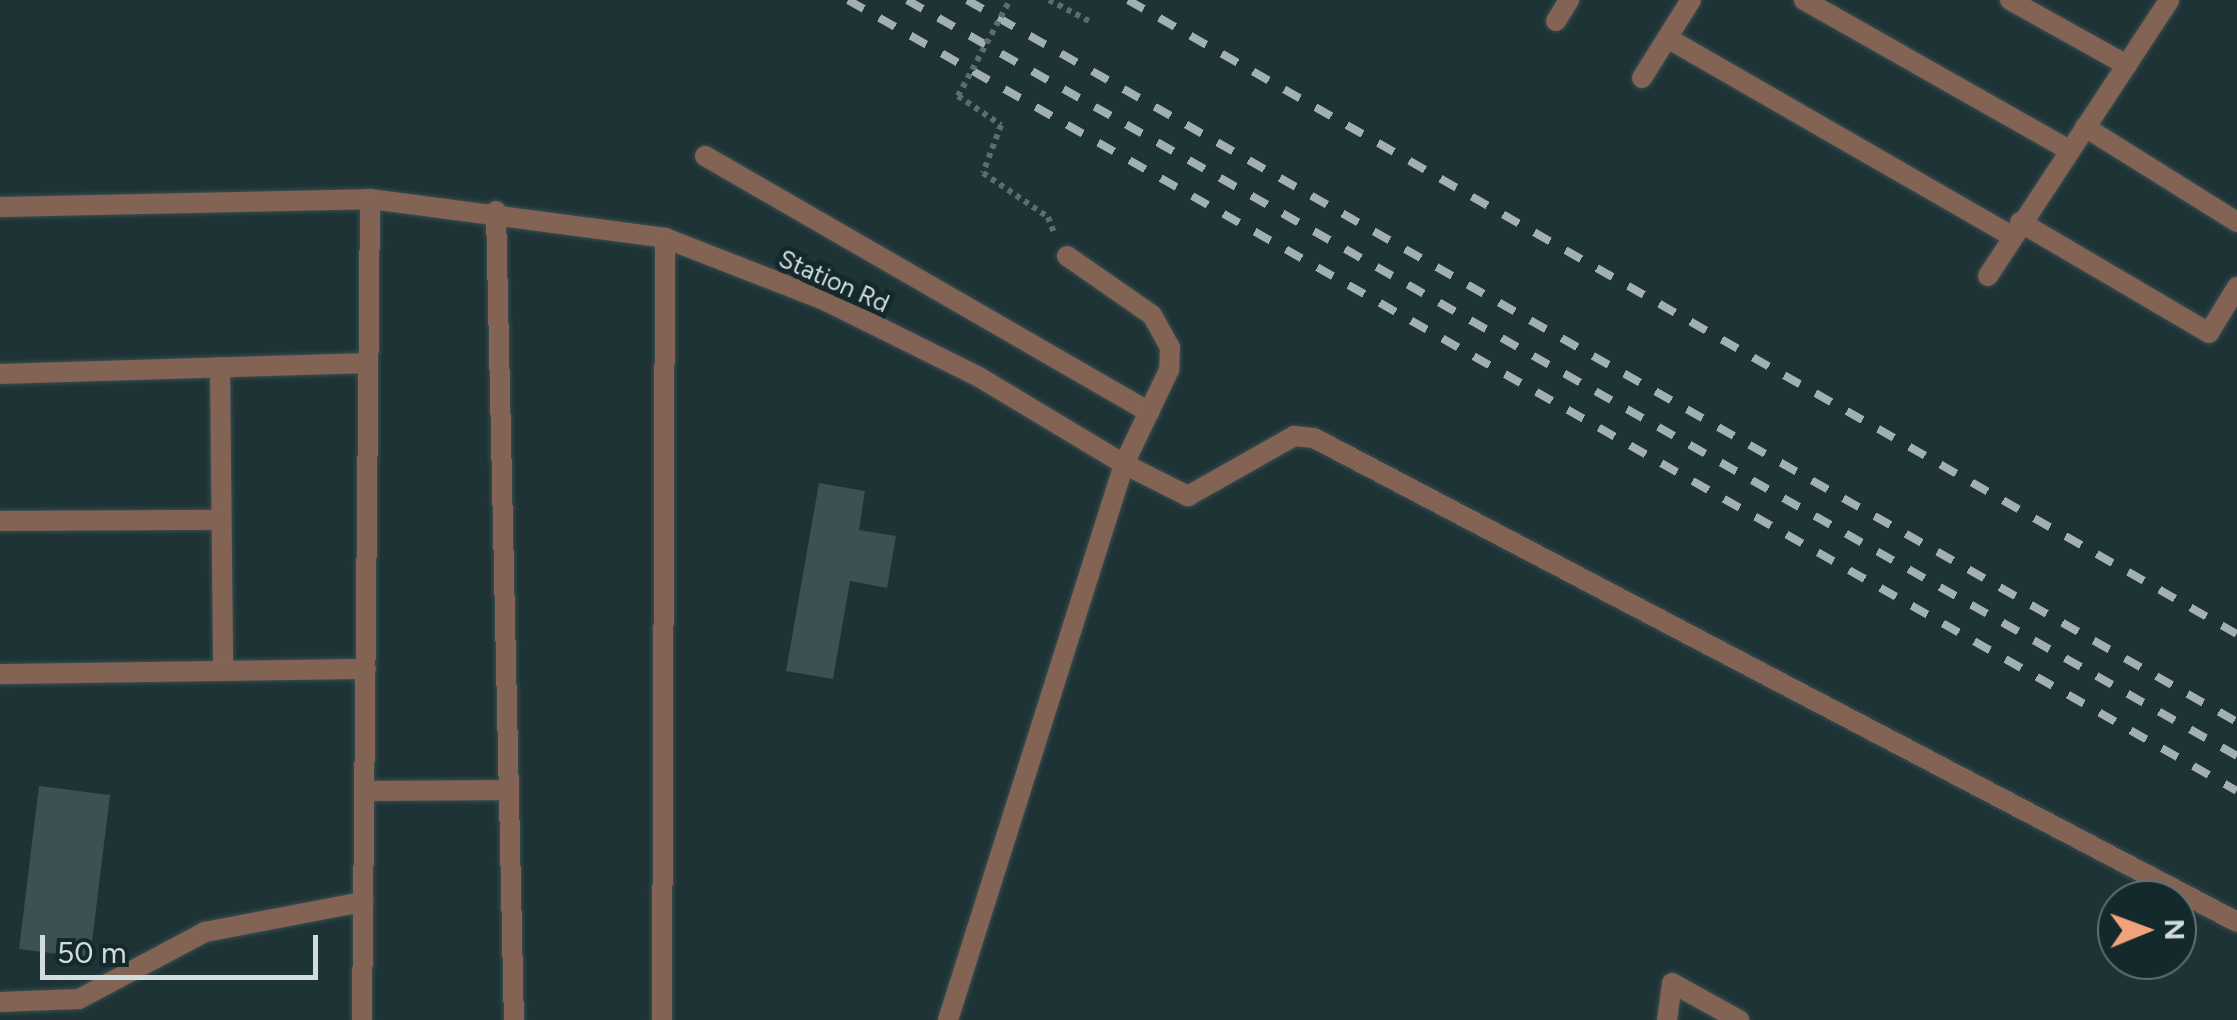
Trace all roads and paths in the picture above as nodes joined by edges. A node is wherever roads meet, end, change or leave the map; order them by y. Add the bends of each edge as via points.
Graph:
1 (1010, 0) edge
2 (1049, 0) edge
3 (1570, 0) edge
4 (1691, 0) edge
5 (1804, 0) edge
6 (2010, 0) edge
7 (2169, 0) edge
8 (1089, 21) dead end
9 (1556, 21) dead end
10 (1669, 39) junction
11 (2127, 65) junction
12 (1642, 78) dead end
13 (2085, 127) junction
14 (2069, 150) junction
15 (705, 156) dead end
16 (370, 199) junction
17 (0, 207) edge
18 (496, 211) junction
19 (2237, 222) edge
20 (2015, 229) junction
21 (665, 238) junction
22 (1067, 256) joint
23 (1988, 276) dead end
24 (2237, 288) edge
25 (368, 363) junction
26 (220, 368) junction
27 (0, 374) edge
28 (1148, 412) junction
29 (1124, 464) junction
30 (221, 520) junction
31 (0, 522) edge
32 (222, 669) junction
33 (366, 669) junction
34 (0, 674) edge
35 (508, 790) junction
36 (366, 791) junction
37 (364, 902) junction
38 (2237, 922) edge
39 (0, 1002) edge
40 (952, 1019) edge
41 (362, 1020) edge
42 (514, 1020) edge
43 (662, 1020) edge
44 (1667, 1020) edge
45 (1739, 1020) edge

1 - 22 path, bridge via 958,96 1000,125 983,173 1048,217
2 - 8 path
3 - 9 street
4 - 10 street
5 - 14 street
6 - 11 street
7 - 11 street
10 - 12 street
10 - 20 street
11 - 13 street
13 - 14 street
13 - 19 street
14 - 20 street
15 - 28 street
16 - 17 street, Station Rd
16 - 18 street, Station Rd
16 - 25 street
18 - 21 street, Station Rd
18 - 35 street
20 - 23 street
20 - 24 street via 2209,333
21 - 29 street, Station Rd via 824,300 979,377
21 - 43 street
22 - 28 street via 1163,327 1169,370
25 - 26 street
25 - 33 street
26 - 27 street
26 - 30 street
28 - 29 street
29 - 38 street, Station Rd via 1188,496 1294,436 1314,438
29 - 40 street
30 - 31 street
30 - 32 street
32 - 33 street
32 - 34 street
33 - 36 street
35 - 36 street
35 - 42 street
36 - 37 street
37 - 39 street via 205,932 79,999
37 - 41 street
44 - 45 street via 1672,983

